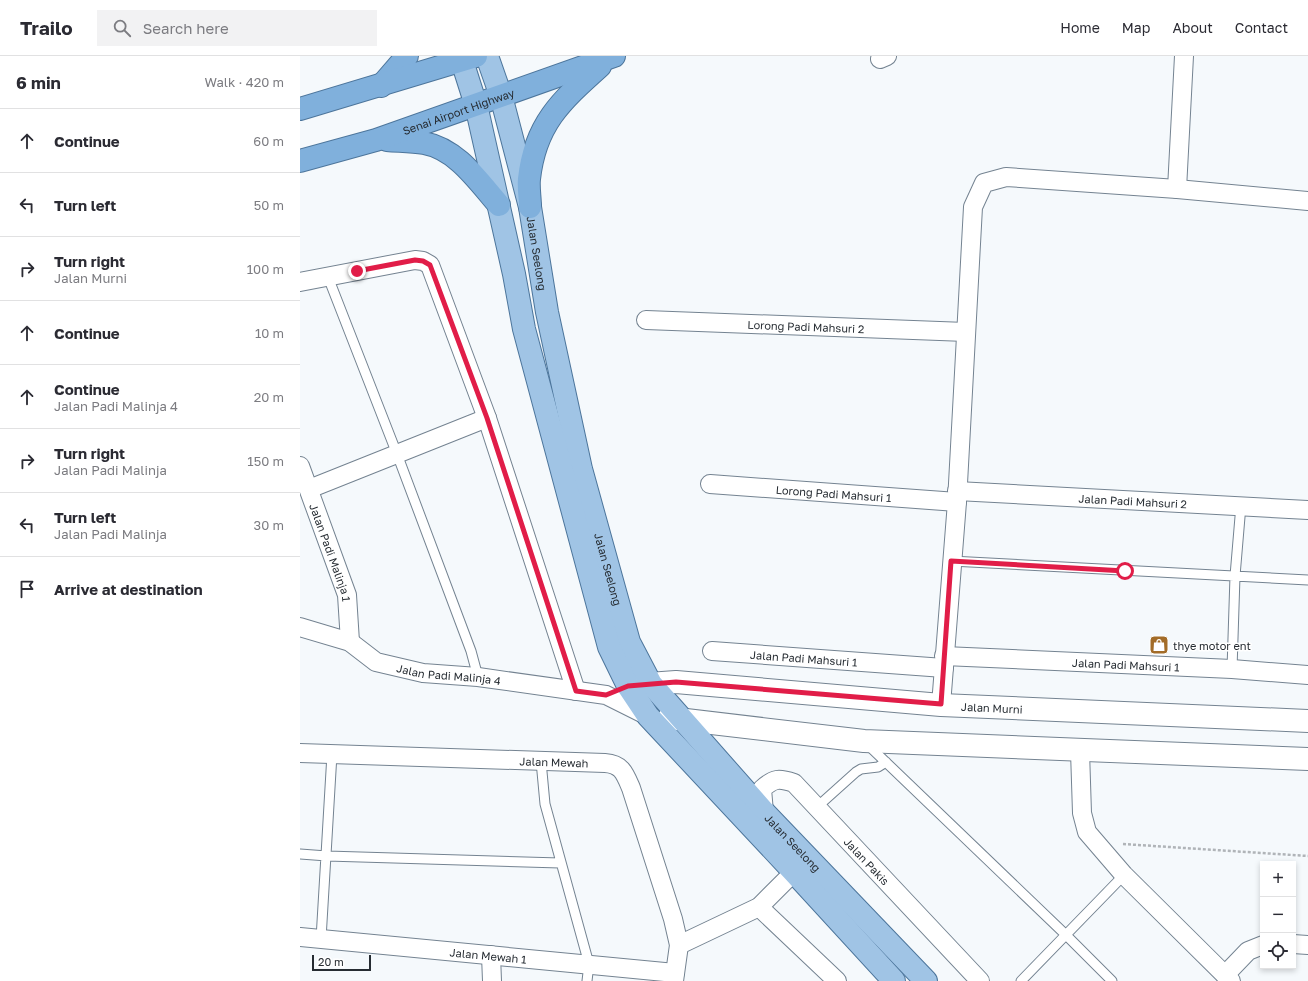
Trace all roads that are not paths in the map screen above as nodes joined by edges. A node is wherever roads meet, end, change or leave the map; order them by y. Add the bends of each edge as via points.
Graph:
1 (407, 56) edge
2 (487, 56) edge
3 (1184, 56) edge
4 (469, 58) edge
5 (610, 58) edge
6 (381, 86) junction
7 (501, 96) junction
8 (476, 105) junction
9 (300, 109) edge
10 (376, 140) junction
11 (300, 161) edge
12 (1177, 189) junction
13 (1308, 201) edge
14 (499, 205) junction
15 (530, 206) junction
16 (328, 277) junction
17 (300, 282) edge
18 (646, 320) dead end
19 (966, 332) junction
20 (487, 418) junction
21 (397, 454) junction
22 (300, 466) edge
23 (710, 484) dead end
24 (309, 489) junction
25 (957, 496) junction
26 (1241, 505) junction
27 (1308, 510) edge
28 (951, 561) junction
29 (1235, 576) junction
30 (1308, 580) edge
31 (300, 627) edge
32 (350, 642) junction
33 (712, 651) dead end
34 (944, 662) junction
35 (1232, 669) junction
36 (1308, 675) edge
37 (478, 677) junction
38 (652, 684) junction
39 (628, 686) junction
40 (576, 691) junction
41 (606, 695) junction
42 (941, 704) junction
43 (648, 716) junction
44 (682, 719) junction
45 (1308, 721) edge
46 (864, 741) junction
47 (1080, 751) junction
48 (300, 753) edge
49 (332, 754) junction
50 (1308, 759) edge
51 (541, 761) junction
52 (886, 762) junction
53 (817, 807) junction
54 (764, 812) junction
55 (300, 854) edge
56 (327, 856) junction
57 (560, 863) junction
58 (794, 872) junction
59 (1124, 875) junction
60 (759, 907) junction
61 (1066, 935) junction
62 (300, 937) edge
63 (321, 939) junction
64 (1296, 944) edge
65 (679, 945) junction
66 (1308, 945) edge
67 (1260, 946) edge
68 (491, 955) junction
69 (588, 973) edge
70 (675, 977) edge
71 (886, 978) edge
72 (1228, 978) edge
73 (492, 981) edge
74 (837, 981) edge
75 (926, 981) edge
76 (980, 981) edge
77 (1021, 981) edge
78 (1112, 981) edge

1 - 6 highway
2 - 7 main road, Jalan Seelong
3 - 12 street
4 - 6 highway
4 - 8 main road, Jalan Seelong
5 - 7 highway, Senai Airport Highway
5 - 15 highway via 566,98 548,120 537,141 532,159 529,180
6 - 9 highway
7 - 8 highway, Senai Airport Highway
7 - 15 main road, Jalan Seelong
8 - 10 highway, Senai Airport Highway
8 - 14 main road, Jalan Seelong
10 - 11 highway, Senai Airport Highway
10 - 14 highway via 425,143 442,149 467,168
12 - 13 street
12 - 19 street via 1006,177 984,183 973,207
14 - 39 main road, Jalan Seelong via 524,329 607,640
15 - 38 main road, Jalan Seelong via 547,312 581,469 629,642
16 - 17 street
16 - 20 street via 415,260 430,265
16 - 21 lane
18 - 19 street, Lorong Padi Mahsuri 2
19 - 25 street
20 - 21 street
20 - 40 street
21 - 24 street
21 - 37 lane via 471,651
22 - 24 street, Jalan Padi Malinja 1
23 - 25 street, Lorong Padi Mahsuri 1
24 - 32 street, Jalan Padi Malinja 1 via 347,595
25 - 26 street, Jalan Padi Mahsuri 2
25 - 28 street
26 - 27 street, Jalan Padi Mahsuri 2
26 - 29 lane
28 - 29 lane
28 - 34 street
29 - 30 lane
29 - 35 lane
31 - 32 street, Jalan Padi Malinja 4
32 - 37 street, Jalan Padi Malinja 4 via 376,662 423,673
33 - 34 street, Jalan Padi Mahsuri 1
34 - 35 street, Jalan Padi Mahsuri 1
34 - 42 street
35 - 36 street, Jalan Padi Mahsuri 1
37 - 40 street, Jalan Padi Malinja 4
38 - 39 main road, Jalan Murni
38 - 42 main road, Jalan Murni via 676,682
38 - 44 main road, Jalan Seelong
39 - 41 street, Jalan Padi Malinja 4
39 - 43 main road, Jalan Seelong
40 - 41 street, Jalan Padi Malinja 4
41 - 43 street, Jalan Padi Malinja 4
42 - 45 main road, Jalan Murni
43 - 44 main road
43 - 58 main road, Jalan Seelong
44 - 46 main road
44 - 54 main road, Jalan Seelong
46 - 47 main road
46 - 52 lane
47 - 50 main road
47 - 59 street via 1082,813 1087,832
48 - 49 street, Jalan Mewah
49 - 51 street, Jalan Mewah
49 - 56 lane
51 - 57 lane via 545,804
51 - 65 street, Jalan Mewah via 612,764 621,768 632,788
52 - 53 lane via 878,767 856,772
52 - 61 lane
53 - 54 street, Jalan Pakis via 794,783 782,779 771,781 762,789
53 - 76 street, Jalan Pakis
54 - 75 main road, Jalan Seelong
55 - 56 lane
56 - 57 lane
56 - 63 lane
57 - 69 lane
58 - 60 street
58 - 71 main road, Jalan Seelong
59 - 61 lane
59 - 72 street
60 - 65 street
60 - 74 street
61 - 77 lane
61 - 78 lane
62 - 63 street, Jalan Mewah 1
63 - 68 street, Jalan Mewah 1
64 - 66 street
65 - 70 street
67 - 72 street via 1248,951
68 - 69 street, Jalan Mewah 1
68 - 73 street
69 - 70 street, Jalan Mewah 1

